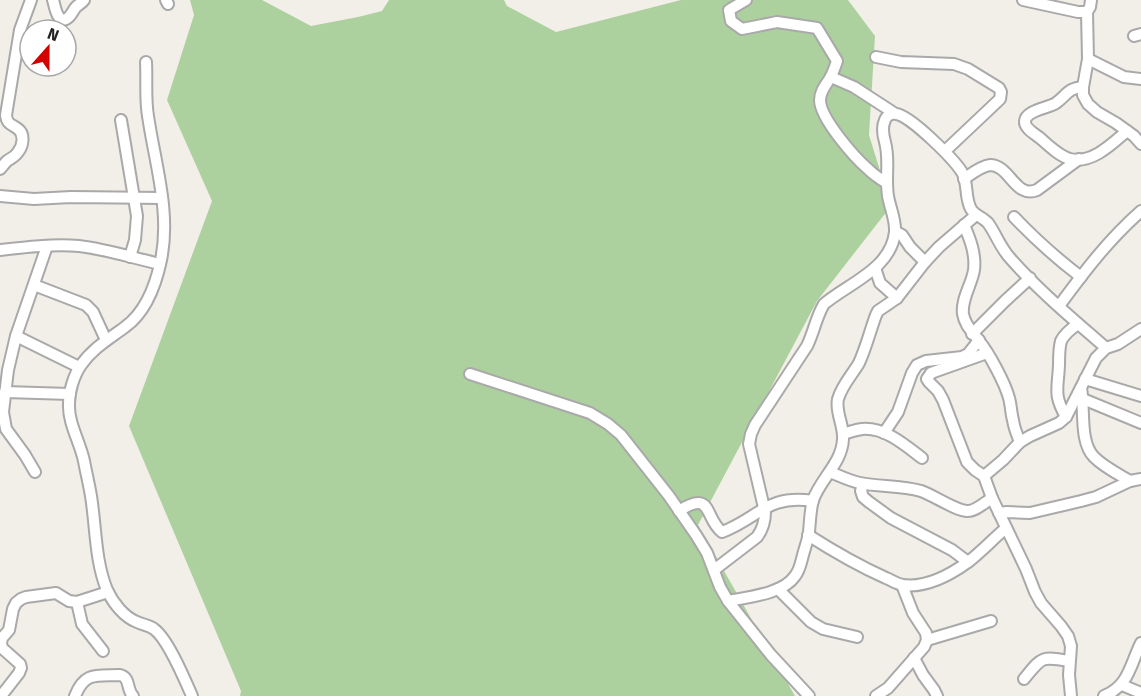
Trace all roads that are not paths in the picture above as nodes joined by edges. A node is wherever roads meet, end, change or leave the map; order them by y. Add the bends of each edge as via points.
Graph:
1 (32, 0) edge
2 (53, 0) edge
3 (84, 0) edge
4 (746, 0) edge
5 (1023, 0) edge
6 (1091, 0) edge
7 (1087, 12) junction
8 (876, 57) dead end
9 (1088, 59) junction
10 (146, 62) dead end
11 (831, 77) junction
12 (1141, 79) edge
13 (1083, 87) junction
14 (894, 113) junction
15 (121, 120) dead end
16 (1127, 131) junction
17 (1141, 144) edge
18 (945, 151) junction
19 (1079, 159) junction
20 (0, 169) edge
21 (964, 178) junction
22 (887, 183) junction
23 (0, 196) edge
24 (135, 198) junction
25 (162, 198) junction
26 (1141, 211) edge
27 (976, 215) junction
28 (1014, 217) dead end
29 (964, 225) junction
30 (895, 231) junction
31 (47, 246) junction
32 (0, 250) edge
33 (130, 257) junction
34 (925, 262) junction
35 (160, 264) junction
36 (874, 268) junction
37 (1081, 277) junction
38 (1030, 278) junction
39 (34, 285) junction
40 (897, 298) junction
41 (1059, 306) junction
42 (1078, 324) junction
43 (1141, 329) edge
44 (16, 336) junction
45 (976, 337) junction
46 (106, 340) junction
47 (1106, 348) junction
48 (987, 353) junction
49 (80, 367) junction
50 (470, 374) dead end
51 (1083, 383) junction
52 (5, 392) junction
53 (70, 394) junction
54 (1141, 396) edge
55 (1083, 399) junction
56 (1066, 417) junction
57 (1141, 423) edge
58 (884, 433) junction
59 (843, 434) junction
60 (1020, 442) junction
61 (922, 458) dead end
62 (35, 472) dead end
63 (830, 472) junction
64 (984, 476) junction
65 (1135, 480) edge
66 (863, 484) junction
67 (992, 498) junction
68 (813, 501) junction
69 (764, 508) junction
70 (679, 511) junction
71 (999, 513) junction
72 (1006, 528) junction
73 (808, 535) junction
74 (968, 562) junction
75 (714, 570) junction
76 (902, 585) junction
77 (778, 589) junction
78 (108, 591) junction
79 (77, 602) junction
80 (728, 602) junction
81 (991, 621) dead end
82 (856, 637) dead end
83 (927, 640) junction
84 (1141, 643) edge
85 (103, 651) dead end
86 (914, 658) junction
87 (1069, 661) junction
88 (1024, 679) dead end
89 (1122, 685) junction
90 (892, 692) edge
91 (1141, 693) edge
92 (1, 696) edge
93 (75, 696) edge
94 (134, 696) edge
95 (192, 696) edge
96 (809, 696) edge
97 (876, 696) edge
98 (937, 696) edge
99 (1071, 696) edge
100 (1104, 696) edge

1 - 20 street via 20,30 6,115 10,125 21,132 22,144
2 - 3 street via 62,19
4 - 11 street via 729,10 731,21 742,29 777,22 817,28 837,61
5 - 7 street
6 - 7 street
7 - 9 street
8 - 18 street via 954,64 999,88 1000,99
9 - 12 street via 1124,77
9 - 13 street
10 - 25 street via 147,112
11 - 14 street
11 - 22 street via 822,90 822,108 858,160
13 - 16 street via 1088,104
13 - 19 street via 1068,92 1054,105 1037,110 1025,121 1058,153
14 - 18 street via 913,123
14 - 22 street via 883,127 889,158
15 - 24 street
16 - 17 street
16 - 19 street via 1103,150
18 - 21 street
19 - 21 street via 1032,192 1019,188 996,166 989,165
21 - 27 street via 969,204
22 - 30 street
23 - 24 street
24 - 25 street
24 - 33 street via 136,229
25 - 35 street via 164,234
26 - 37 street via 1115,235
27 - 29 street
27 - 38 street via 988,223 1009,257
28 - 37 street via 1054,257
29 - 34 street
29 - 45 street via 974,270 963,313
30 - 34 street
30 - 36 street via 885,257
31 - 32 street
31 - 33 street via 77,246
31 - 39 street
33 - 35 street
34 - 40 street
35 - 46 street via 142,309 127,326
36 - 40 street via 880,283
36 - 69 street via 824,304 807,345 750,434
37 - 41 street
38 - 41 street
38 - 45 street
39 - 44 street
39 - 46 street via 86,305
40 - 59 street via 878,311 859,362 839,396
41 - 42 street
42 - 47 street
42 - 56 street via 1067,332 1059,352 1056,390
43 - 47 street
44 - 49 street
44 - 52 street
45 - 48 street
45 - 58 street via 968,354 962,357 917,365
46 - 49 street
47 - 51 street
48 - 60 street via 1007,390
48 - 64 street via 931,373 927,379 943,400 967,462
49 - 53 street
50 - 70 street via 590,413 608,424 621,435
51 - 54 street
51 - 55 street
51 - 56 street
52 - 53 street
52 - 62 street via 6,429
53 - 78 street via 71,423 83,457
55 - 57 street
55 - 65 street via 1084,435 1093,457
56 - 60 street
58 - 59 street via 861,429
58 - 61 street
59 - 63 street via 841,451
60 - 64 street
63 - 66 street
63 - 68 street
64 - 67 street
65 - 71 street via 1081,501 1030,513
66 - 67 street via 918,490 968,511
66 - 74 street via 863,497 869,502
67 - 71 street
68 - 69 street via 789,500
68 - 73 street
69 - 70 street via 722,532 703,505 693,503
69 - 75 street via 762,531
70 - 75 street
71 - 72 street
72 - 74 street
72 - 87 street via 1041,603 1068,636
73 - 76 street
73 - 77 street via 795,577
74 - 76 street via 932,581
75 - 80 street
76 - 83 street
77 - 80 street
77 - 82 street via 811,622
78 - 79 street
78 - 95 street via 127,616 156,630
79 - 85 street via 82,624
79 - 92 street via 56,593 26,597 16,603 1,643 21,668
80 - 96 street
81 - 83 street
83 - 86 street
84 - 89 street
86 - 90 street
86 - 98 street
87 - 88 street via 1043,658
87 - 99 street
89 - 91 street
89 - 100 street
90 - 97 street
93 - 94 street via 85,679 120,675 125,676

